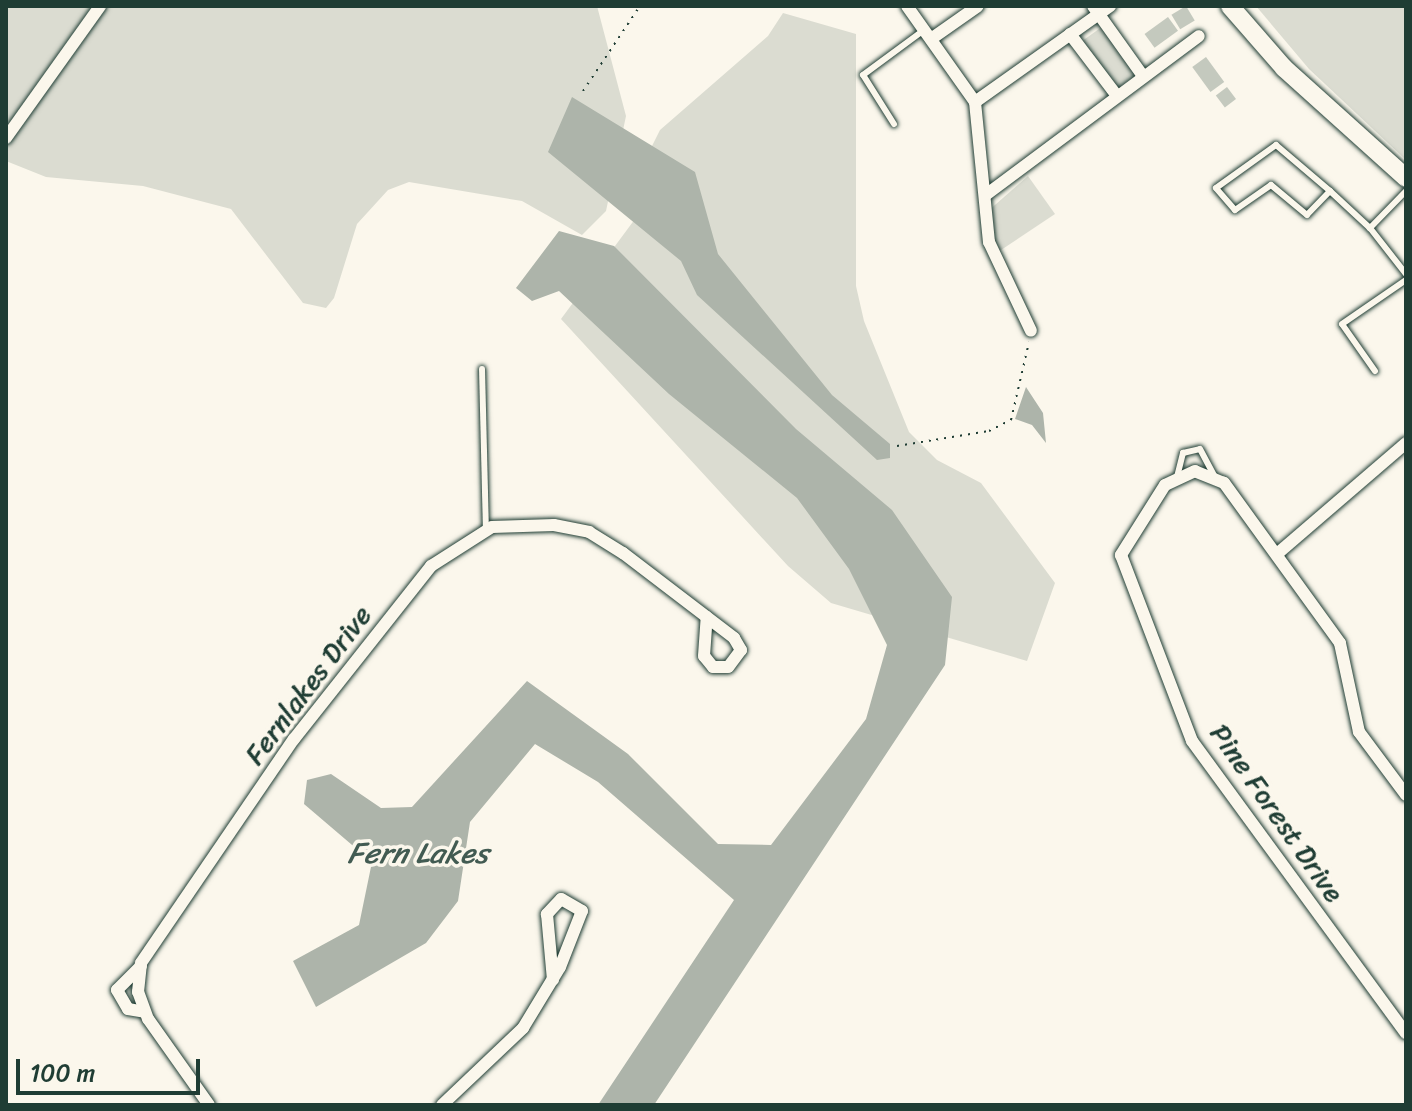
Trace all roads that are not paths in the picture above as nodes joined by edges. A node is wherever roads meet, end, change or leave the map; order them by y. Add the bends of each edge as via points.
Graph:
1 (100, 6) edge
2 (907, 6) edge
3 (978, 6) edge
4 (1110, 6) edge
5 (1230, 6) edge
6 (1096, 10) edge
7 (1070, 34) junction
8 (928, 35) junction
9 (1199, 36) dead end
10 (1143, 76) junction
11 (1117, 96) junction
12 (975, 102) junction
13 (894, 124) dead end
14 (6, 138) edge
15 (1406, 178) edge
16 (1330, 191) junction
17 (1406, 191) edge
18 (987, 194) junction
19 (1370, 228) junction
20 (1406, 277) edge
21 (1031, 331) road end
22 (482, 369) dead end
23 (1375, 371) dead end
24 (1406, 443) edge
25 (1177, 477) junction
26 (1215, 477) junction
27 (486, 529) junction
28 (1277, 554) junction
29 (707, 617) dead end
30 (1406, 795) edge
31 (141, 966) junction
32 (553, 980) junction
33 (145, 1012) junction
34 (1406, 1033) edge
35 (209, 1105) edge
36 (442, 1105) edge

1 - 14 street
2 - 8 street
3 - 8 street
4 - 6 street
5 - 15 street via 1284,68
6 - 7 street
6 - 10 street
7 - 11 street
7 - 12 street
8 - 12 street
8 - 13 lane via 863,75
9 - 10 street
10 - 11 street
11 - 18 street
12 - 18 street
16 - 16 lane via 1276,145 1216,188 1235,210 1271,185 1307,215
16 - 19 lane
17 - 19 lane
18 - 21 street via 989,242
19 - 20 lane
20 - 23 lane via 1342,324
22 - 27 lane
24 - 28 street
25 - 26 street via 1195,471
25 - 26 lane via 1183,453 1200,449
25 - 34 street, Pine Forest Drive via 1121,555 1192,741
26 - 28 street
27 - 29 street, Fernlakes Drive via 515,523 589,532
27 - 31 street, Fernlakes Drive via 461,540 400,601 294,739
28 - 30 street via 1340,643 1359,732
31 - 33 street
31 - 33 street, Fernlakes Drive via 117,990 128,1009
32 - 32 street via 547,914 561,899 582,911
32 - 36 street via 523,1028
33 - 35 street

